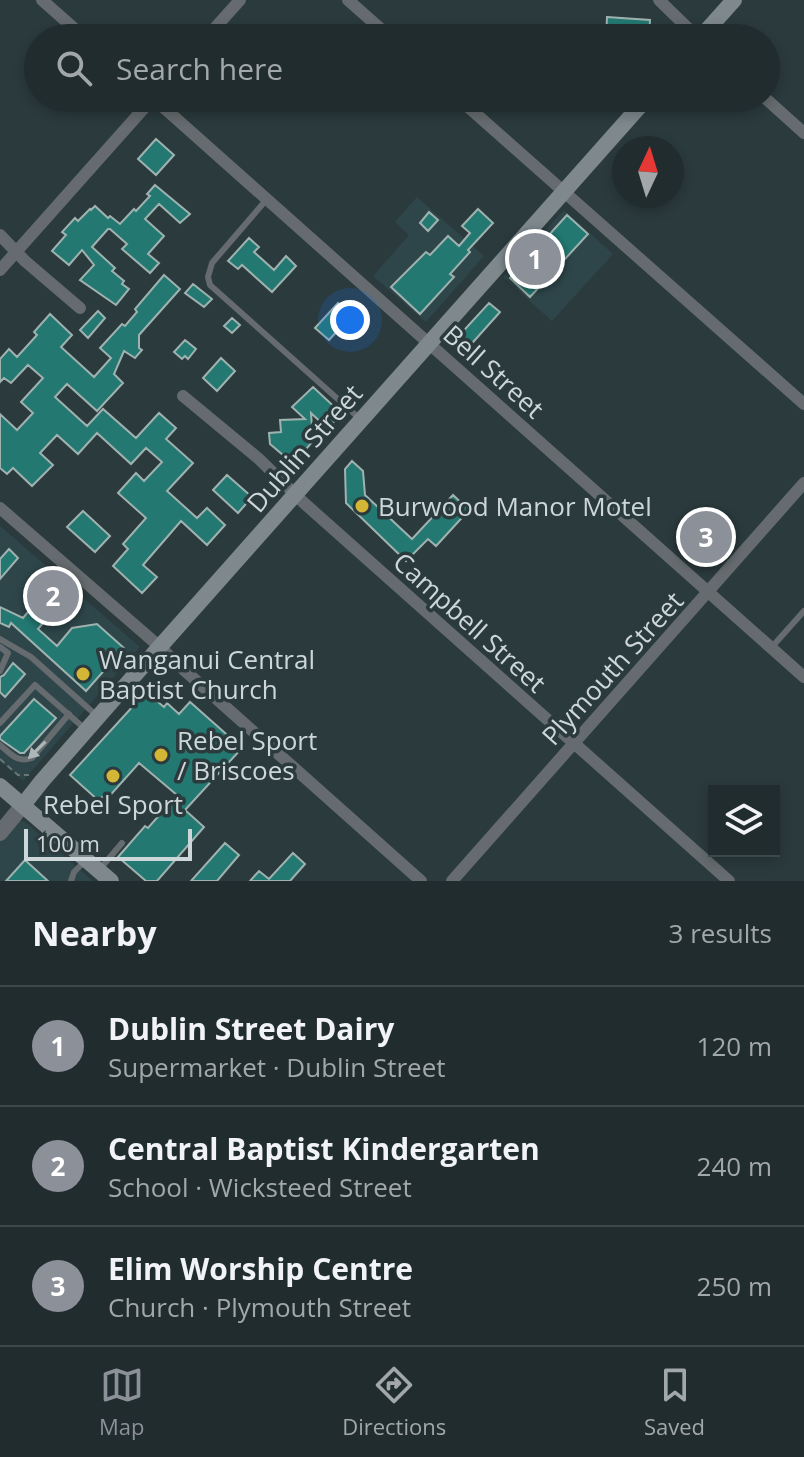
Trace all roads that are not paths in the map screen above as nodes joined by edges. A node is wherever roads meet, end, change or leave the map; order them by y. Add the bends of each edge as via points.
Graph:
1 (42, 0) edge
2 (240, 0) edge
3 (348, 0) edge
4 (659, 0) edge
5 (734, 0) edge
6 (69, 24) edge
7 (219, 24) edge
8 (375, 24) edge
9 (684, 24) edge
10 (712, 24) edge
11 (780, 111) edge
12 (140, 112) edge
13 (169, 112) edge
14 (474, 112) edge
15 (635, 112) edge
16 (804, 133) edge
17 (564, 191) junction
18 (267, 199) junction
19 (0, 235) edge
20 (16, 251) junction
21 (0, 270) edge
22 (80, 308) dead end
23 (429, 343) junction
24 (183, 396) dead end
25 (804, 404) edge
26 (361, 420) junction
27 (804, 483) edge
28 (296, 494) junction
29 (0, 508) edge
30 (709, 591) junction
31 (804, 611) edge
32 (0, 639) edge
33 (0, 647) edge
34 (160, 647) junction
35 (771, 648) junction
36 (0, 671) edge
37 (804, 677) edge
38 (69, 714) junction
39 (0, 723) edge
40 (92, 724) junction
41 (574, 744) junction
42 (0, 745) edge
43 (0, 786) edge
44 (23, 805) junction
45 (0, 833) edge
46 (122, 843) dead end
47 (99, 870) edge
48 (71, 881) edge
49 (421, 881) edge
50 (452, 881) edge
51 (729, 881) edge

1 - 6 street
2 - 7 street
3 - 8 street
4 - 9 street
5 - 10 main road
11 - 16 street
12 - 20 street
13 - 18 street, Bell Street
14 - 17 street
15 - 17 main road, Dublin Street
17 - 23 main road, Dublin Street
17 - 25 street
18 - 23 street, Bell Street
18 - 26 lane via 212,263 210,285
19 - 20 street
20 - 21 street
20 - 22 street
23 - 26 main road, Dublin Street
23 - 30 street, Bell Street
24 - 28 street, Campbell Street
26 - 28 main road, Dublin Street
27 - 30 street, Plymouth Street
28 - 34 main road, Dublin Street
28 - 41 street, Campbell Street
29 - 34 street
30 - 35 street, Bell Street
30 - 41 street, Plymouth Street
31 - 35 lane
32 - 40 lane via 31,657
33 - 36 lane via 8,653
34 - 40 main road, Dublin Street
34 - 49 street
35 - 37 street, Bell Street
38 - 39 lane via 35,685
38 - 40 lane
38 -> 42 lane via 32,758 17,760
40 - 44 main road, Dublin Street
41 - 50 street, Plymouth Street
41 - 51 street, Campbell Street
43 - 44 main road
44 - 45 street, Dublin Street
44 - 47 main road
46 - 47 lane
47 - 48 lane via 74,872

